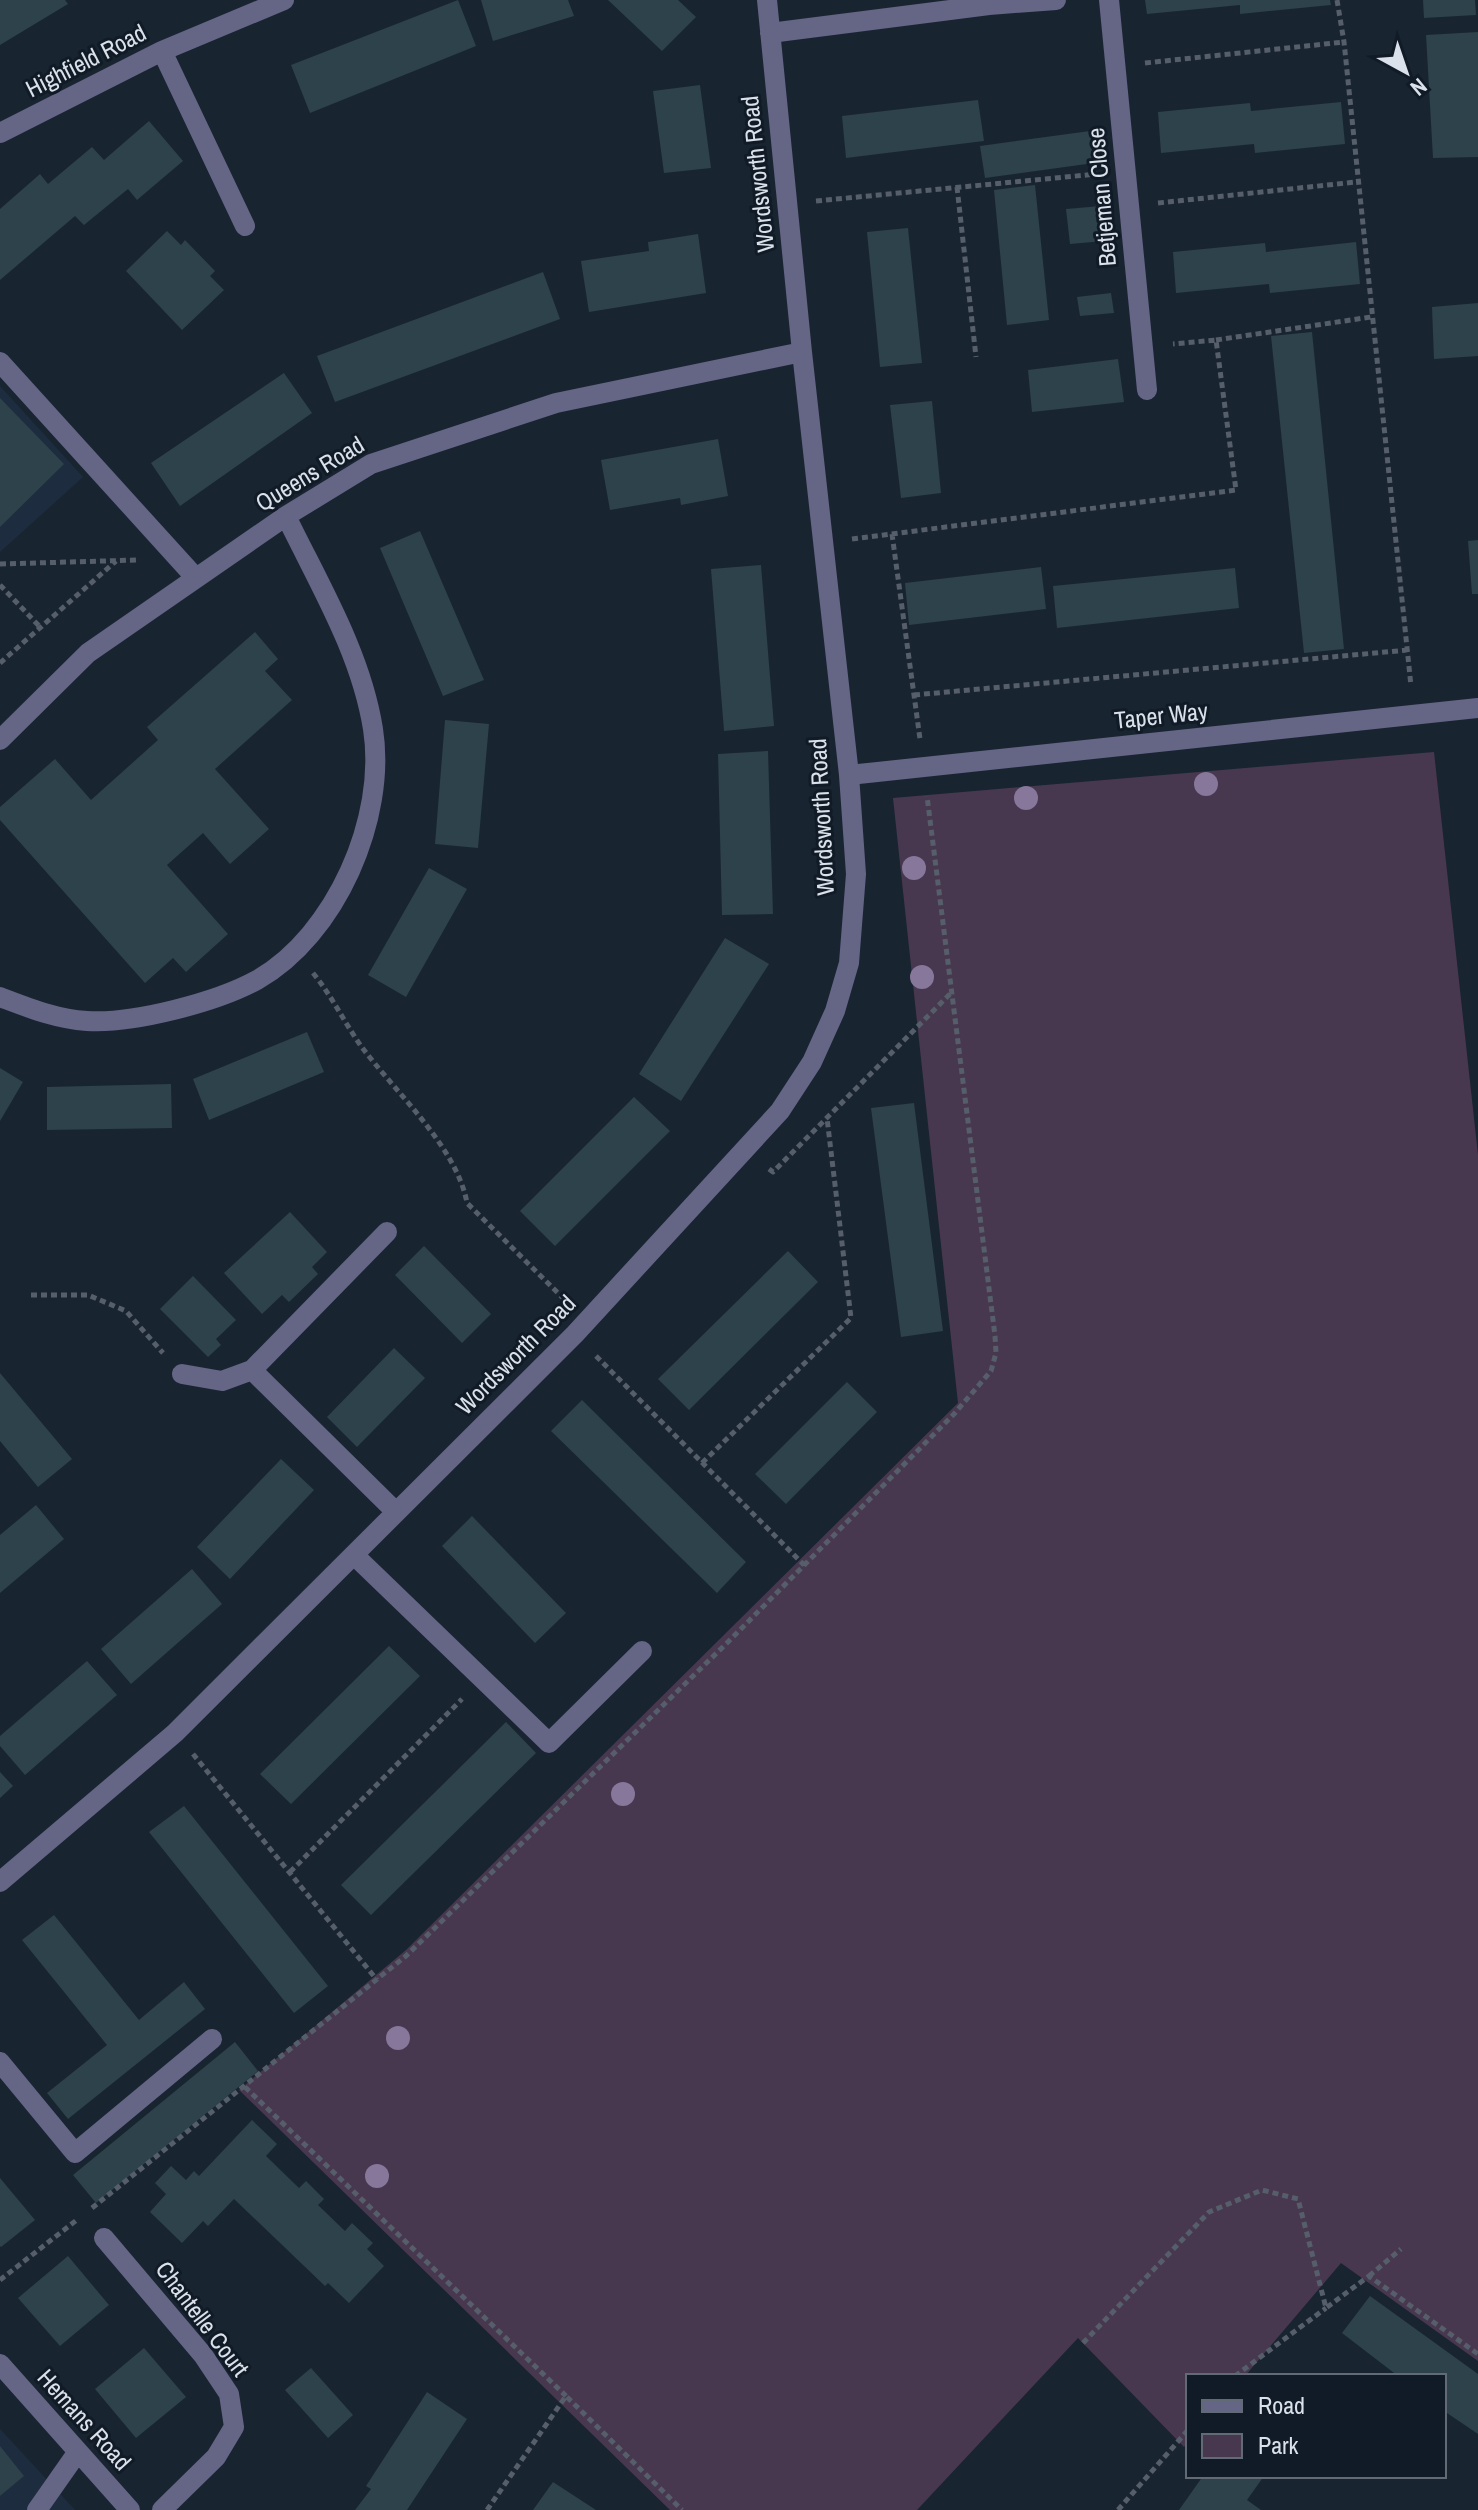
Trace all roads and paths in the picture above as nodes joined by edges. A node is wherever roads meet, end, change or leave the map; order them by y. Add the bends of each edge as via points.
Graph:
1 (284, 0) edge
2 (767, 0) edge
3 (1056, 0) edge
4 (1109, 0) edge
5 (1337, 0) edge
6 (770, 33) junction
7 (1344, 42) junction
8 (162, 51) junction
9 (1116, 66) junction
10 (0, 133) edge
11 (1126, 171) junction
12 (1356, 182) junction
13 (957, 187) junction
14 (787, 204) junction
15 (1129, 206) junction
16 (245, 226) dead end
17 (1371, 317) junction
18 (1216, 340) junction
19 (1143, 348) junction
20 (802, 352) junction
21 (976, 357) dead end
22 (0, 362) edge
23 (1147, 390) dead end
24 (286, 516) junction
25 (892, 534) junction
26 (823, 543) junction
27 (179, 558) junction
28 (116, 561) junction
29 (0, 564) edge
30 (195, 577) junction
31 (0, 585) edge
32 (40, 627) junction
33 (1408, 650) junction
34 (0, 663) edge
35 (1412, 689) dead end
36 (914, 695) junction
37 (1478, 708) edge
38 (0, 740) edge
39 (924, 768) junction
40 (849, 775) junction
41 (295, 951) junction
42 (952, 992) junction
43 (0, 997) edge
44 (827, 1118) junction
45 (748, 1147) junction
46 (387, 1232) dead end
47 (31, 1295) dead end
48 (581, 1327) junction
49 (252, 1370) junction
50 (182, 1374) joint
51 (702, 1463) junction
52 (396, 1512) junction
53 (354, 1555) junction
54 (804, 1565) junction
55 (642, 1651) dead end
56 (483, 1678) junction
57 (175, 1733) junction
58 (290, 1872) junction
59 (0, 1882) edge
60 (377, 1980) junction
61 (212, 2039) dead end
62 (0, 2062) edge
63 (245, 2087) junction
64 (104, 2238) dead end
65 (1401, 2249) dead end
66 (1369, 2276) junction
67 (0, 2280) edge
68 (1326, 2308) junction
69 (1083, 2343) dead end
70 (1478, 2354) edge
71 (0, 2364) edge
72 (1238, 2374) edge
73 (566, 2396) junction
74 (1186, 2432) edge
75 (77, 2453) junction
76 (37, 2510) edge
77 (130, 2510) edge
78 (162, 2510) edge
79 (487, 2510) edge
80 (682, 2510) edge
81 (1118, 2510) edge

1 - 8 street, Highfield Road
2 - 6 street, Wordsworth Road
3 - 6 street
4 - 9 street, Betjeman Close
5 - 7 path
6 - 14 street, Wordsworth Road
7 - 9 path
7 - 12 path
8 - 10 street, Highfield Road
8 - 16 street
9 - 11 street, Betjeman Close
11 - 13 path
11 - 15 street, Betjeman Close
12 - 15 path
12 - 17 path
13 - 14 path
13 - 21 path
14 - 20 street, Wordsworth Road
15 - 19 street, Betjeman Close
17 - 18 path
17 - 33 path
18 - 19 path
18 - 25 path via 1236,490
19 - 23 street, Betjeman Close
20 - 24 street, Queens Road via 556,403 371,464
20 - 26 street, Wordsworth Road
22 - 27 street
24 - 30 street, Queens Road
24 - 41 street via 353,656 373,730 374,781 364,836 339,894
25 - 26 path
25 - 36 path
26 - 40 street, Wordsworth Road
27 - 28 path
27 - 30 street
28 - 29 path
28 - 32 path
30 - 38 street, Queens Road via 88,653
31 - 32 path
32 - 34 path
33 - 35 path
33 - 36 path
36 - 39 path
37 - 39 street, Taper Way
39 - 40 street, Taper Way
39 - 42 path
40 - 45 street, Wordsworth Road via 856,874 849,963 812,1062
41 - 43 street via 257,980 145,1017 89,1022 46,1015
41 - 48 path via 360,1045 447,1155 464,1183 467,1203
42 - 44 path
42 - 54 path via 996,1353 991,1371 954,1414
44 - 45 path via 773,1172
44 - 51 path via 851,1318
45 - 48 street, Wordsworth Road
46 - 49 street
47 - 50 path via 88,1295 126,1311
48 - 51 path
48 - 52 street, Wordsworth Road
49 - 50 street via 222,1381
49 - 52 street
51 - 54 path
52 - 53 street, Wordsworth Road
53 - 56 street
53 - 57 street, Wordsworth Road
54 - 60 path
55 - 56 street via 549,1743
56 - 58 path
57 - 58 path
57 - 59 street, Wordsworth Road
58 - 60 path
60 - 63 path
61 - 62 street via 75,2153
63 - 67 path
63 - 73 path
64 - 78 street, Chantelle Court via 203,2355 229,2394 234,2427 216,2457
65 - 66 path
66 - 68 path
66 - 70 path
68 - 69 path via 1298,2199 1262,2190 1209,2212
68 - 72 path
71 - 75 street, Hemans Road
73 - 79 path
73 - 80 path
74 - 81 path
75 - 76 street
75 - 77 street, Hemans Road

